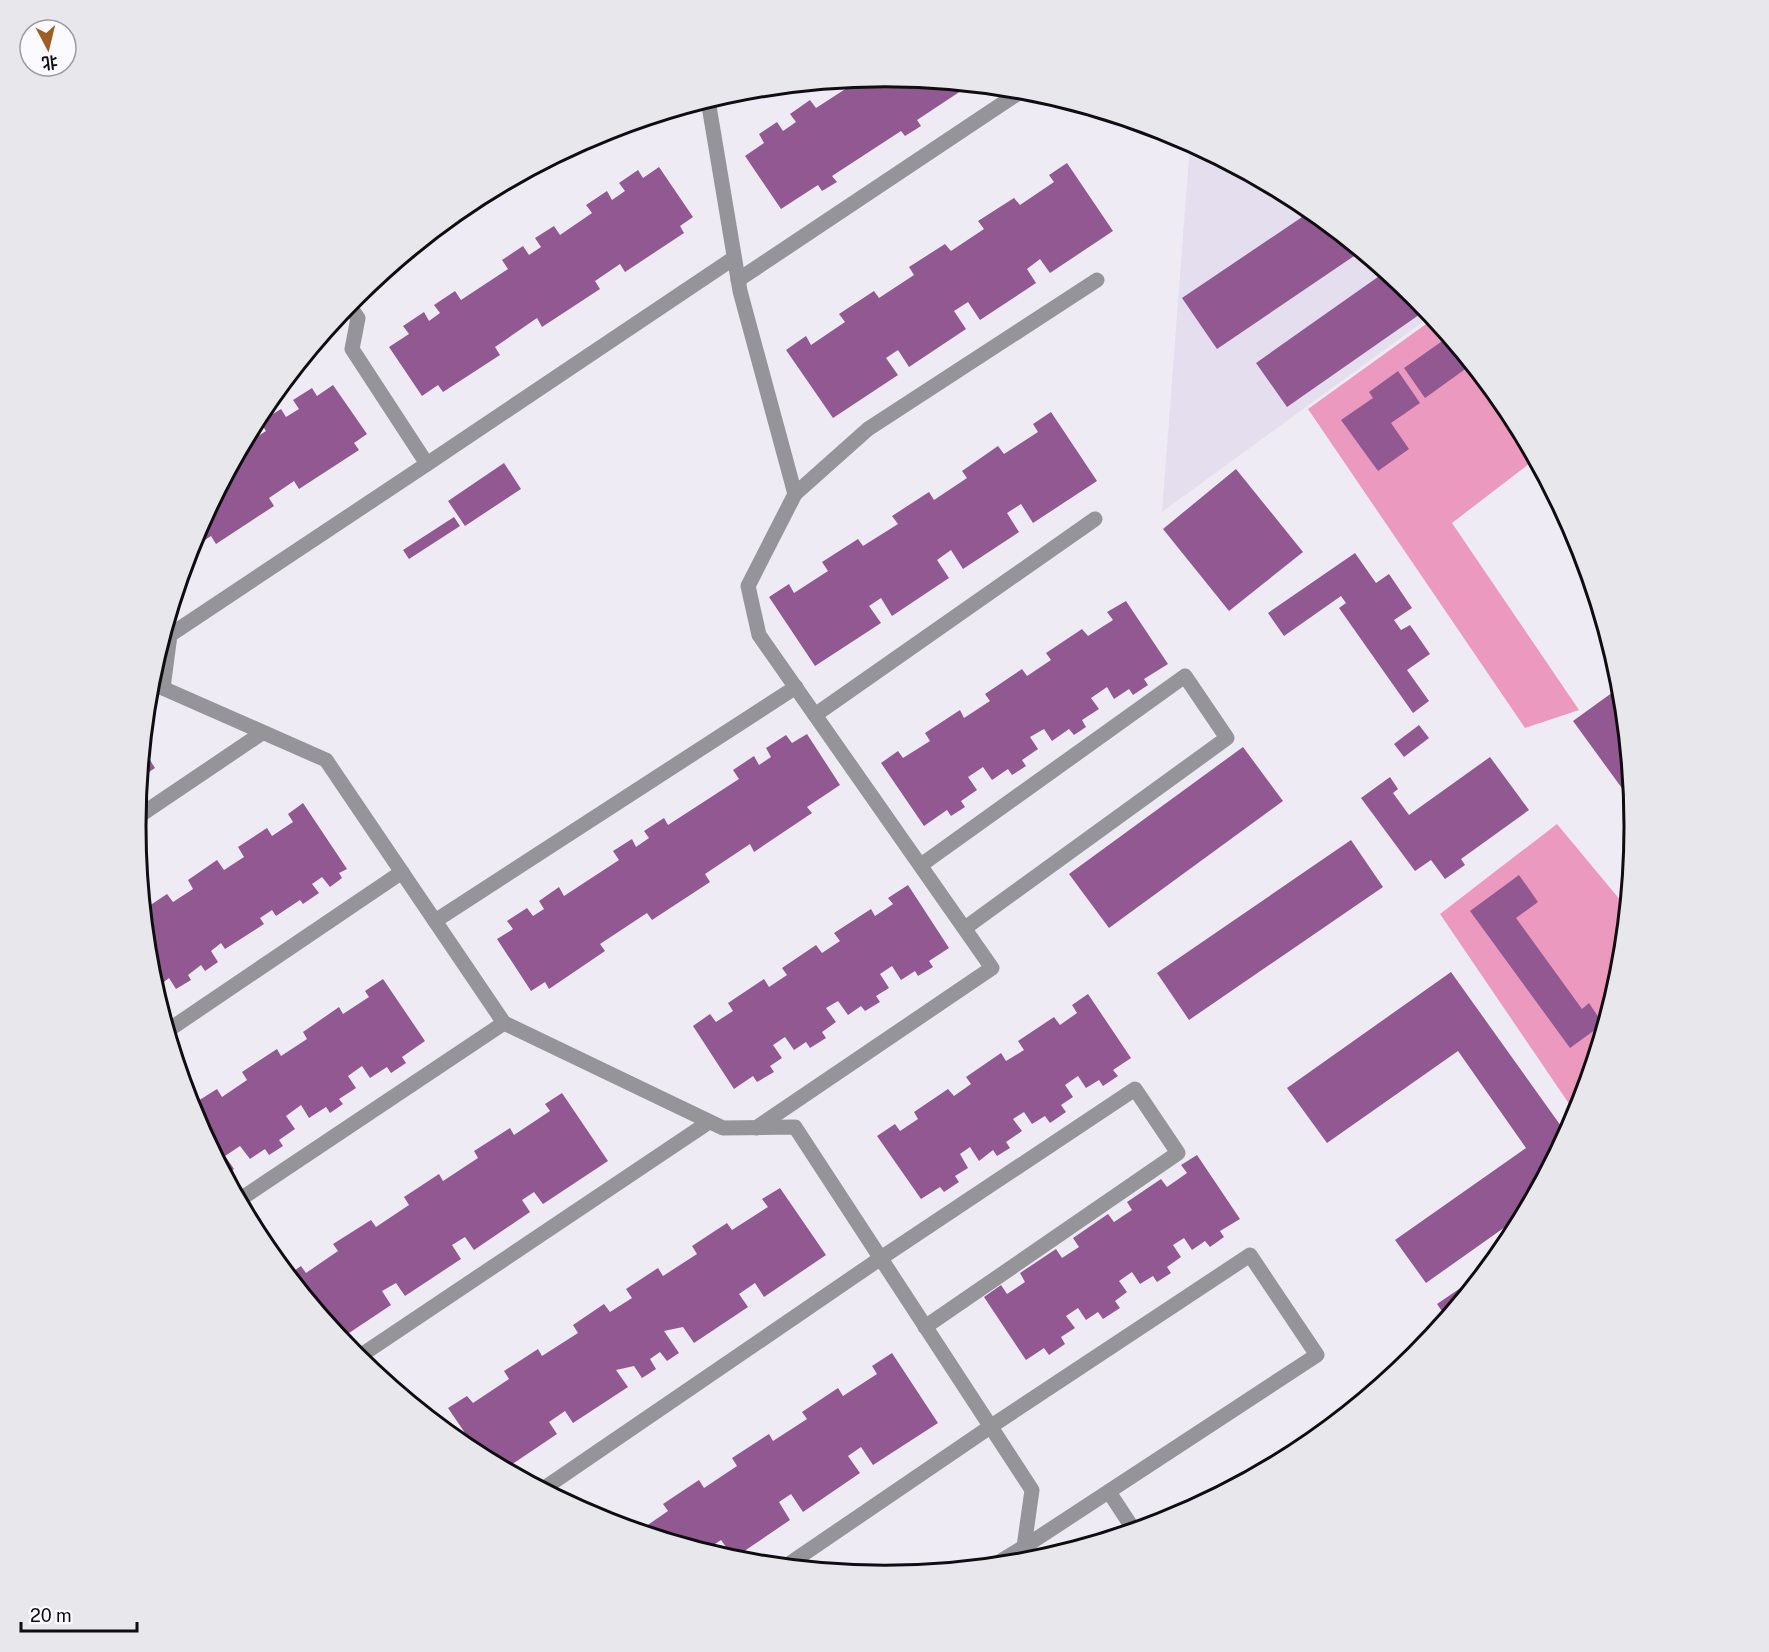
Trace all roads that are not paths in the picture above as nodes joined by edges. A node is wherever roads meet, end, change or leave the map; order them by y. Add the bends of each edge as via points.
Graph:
1 (1011, 98) edge
2 (709, 108) edge
3 (734, 258) junction
4 (738, 280) junction
5 (1097, 280) dead end
6 (354, 312) edge
7 (427, 464) junction
8 (795, 494) junction
9 (1095, 519) dead end
10 (171, 634) edge
11 (159, 686) edge
12 (796, 687) junction
13 (815, 715) junction
14 (262, 733) junction
15 (146, 811) edge
16 (921, 865) junction
17 (402, 872) junction
18 (435, 921) junction
19 (965, 928) junction
20 (504, 1023) junction
21 (174, 1026) edge
22 (709, 1122) junction
23 (756, 1128) junction
24 (245, 1196) edge
25 (881, 1258) junction
26 (925, 1327) junction
27 (366, 1352) edge
28 (990, 1427) junction
29 (550, 1484) edge
30 (1109, 1492) junction
31 (1130, 1523) edge
32 (1024, 1547) junction
33 (1013, 1554) edge
34 (795, 1560) edge

1 - 4 lane
2 - 3 lane
3 - 4 lane
3 - 7 lane
4 - 8 lane
5 - 8 lane via 868,429
6 - 7 lane via 358,318 352,349
7 - 10 lane
8 - 12 lane via 748,586 759,635
9 - 13 lane
11 - 14 lane
12 - 13 lane
12 - 18 lane
13 - 16 lane
14 - 15 lane
14 - 17 lane via 326,760
16 - 19 lane
16 - 19 lane via 1185,676 1227,738
17 - 18 lane
17 - 21 lane
18 - 20 lane
19 - 23 lane via 992,968
20 - 22 lane
20 - 24 lane
22 - 23 lane via 723,1128
22 - 27 lane
23 - 25 lane via 795,1127
25 - 26 lane
25 - 26 lane via 1136,1089 1178,1153
25 - 29 lane
26 - 28 lane
28 - 30 lane via 1250,1255 1317,1355
28 - 32 lane via 1032,1490
28 - 34 lane
30 - 31 lane
30 - 32 lane
32 - 33 lane

